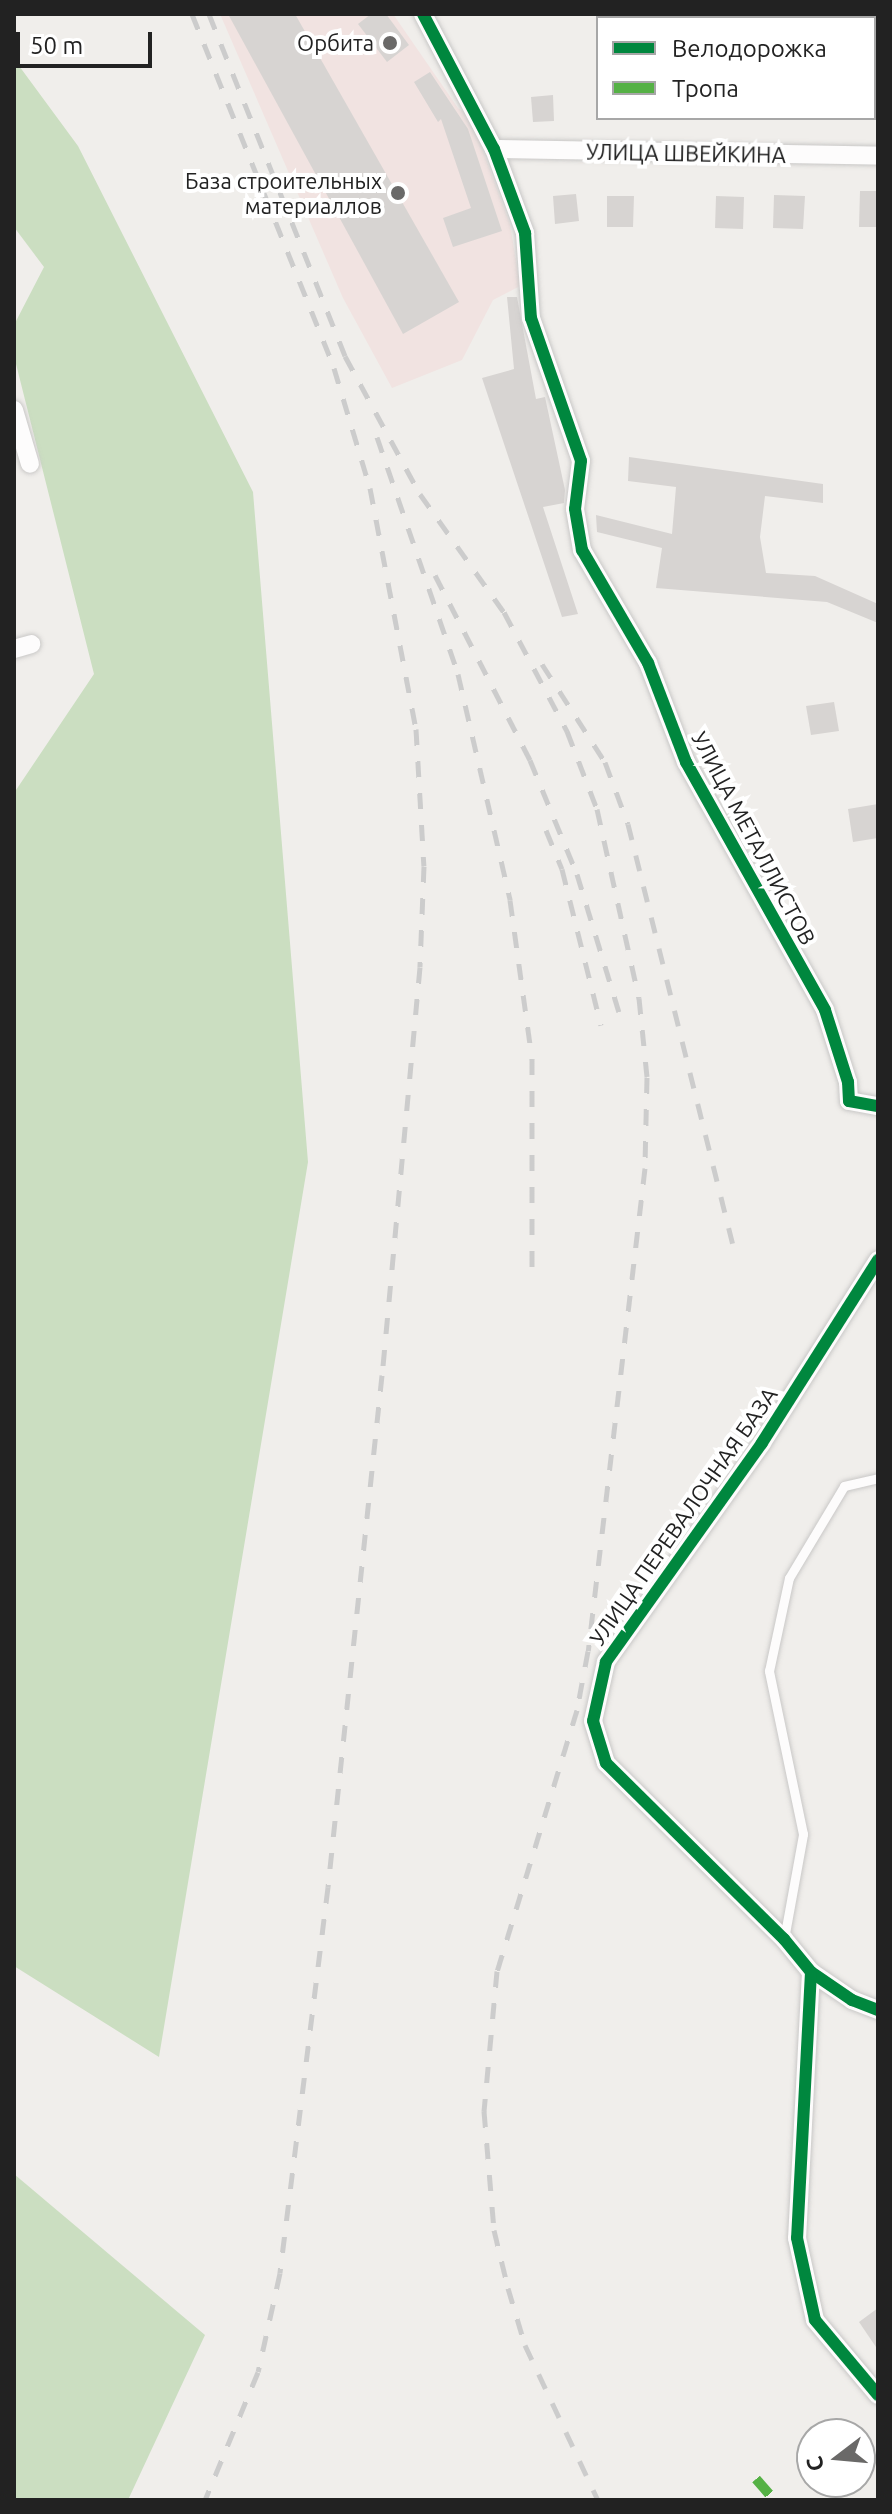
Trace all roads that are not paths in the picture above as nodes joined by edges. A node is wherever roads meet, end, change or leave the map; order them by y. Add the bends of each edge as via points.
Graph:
1 (423, 14) edge
2 (494, 149) junction
3 (878, 156) edge
4 (14, 410) edge
5 (30, 464) dead end
6 (878, 1106) edge
7 (878, 1260) edge
8 (878, 1478) edge
9 (784, 1939) junction
10 (811, 1972) junction
11 (878, 2010) edge
12 (878, 2395) edge

1 - 2 street, УЛИЦА МЕТАЛЛИСТОВ
2 - 3 street, УЛИЦА ШВЕЙКИНА
2 - 6 street, УЛИЦА МЕТАЛЛИСТОВ via 525,233 531,318 541,357 581,461 575,509 582,550 648,663 686,762 825,1010 849,1101
4 - 5 street
7 - 9 street, УЛИЦА ПЕРЕВАЛОЧНАЯ БАЗА via 762,1443 606,1662 593,1721 606,1763
8 - 9 lane via 844,1486 789,1578 769,1671 803,1834
9 - 10 street, УЛИЦА ПЕРЕВАЛОЧНАЯ БАЗА
10 - 11 street, УЛИЦА ПЕРЕВАЛОЧНАЯ БАЗА via 852,2000
10 - 12 street via 797,2238 815,2320

